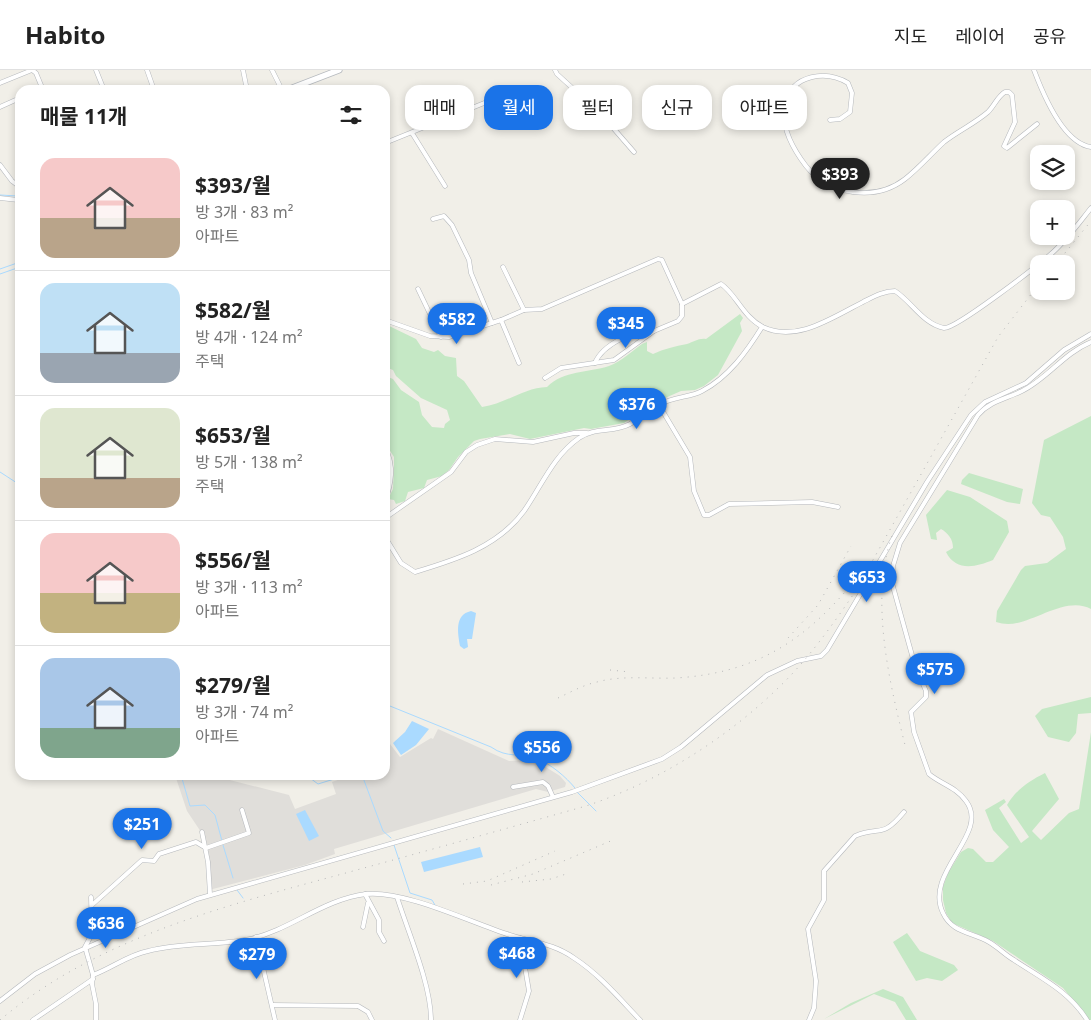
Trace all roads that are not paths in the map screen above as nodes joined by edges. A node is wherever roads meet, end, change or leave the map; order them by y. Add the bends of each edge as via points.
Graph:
1 (96, 70) edge
2 (147, 70) edge
3 (243, 70) edge
4 (272, 70) edge
5 (339, 70) edge
6 (555, 70) edge
7 (1034, 70) edge
8 (323, 72) edge
9 (0, 83) edge
10 (40, 85) edge
11 (102, 85) edge
12 (152, 85) edge
13 (247, 85) edge
14 (280, 85) edge
15 (297, 85) edge
16 (15, 100) edge
17 (484, 103) edge
18 (0, 107) edge
19 (830, 120) dead end
20 (1037, 124) dead end
21 (412, 133) junction
22 (390, 141) edge
23 (1091, 147) edge
24 (634, 152) dead end
25 (0, 165) edge
26 (15, 183) edge
27 (445, 186) dead end
28 (0, 198) edge
29 (15, 198) edge
30 (1091, 208) edge
31 (433, 219) dead end
32 (503, 267) dead end
33 (418, 289) dead end
34 (682, 304) junction
35 (524, 310) junction
36 (501, 320) junction
37 (390, 322) edge
38 (492, 323) junction
39 (762, 327) junction
40 (654, 331) junction
41 (1091, 334) edge
42 (441, 337) junction
43 (1091, 342) edge
44 (519, 363) dead end
45 (596, 363) junction
46 (544, 378) dead end
47 (659, 406) junction
48 (588, 433) junction
49 (838, 507) dead end
50 (390, 515) edge
51 (390, 545) edge
52 (513, 787) dead end
53 (553, 797) junction
54 (242, 810) dead end
55 (904, 812) dead end
56 (202, 832) dead end
57 (206, 848) junction
58 (210, 894) junction
59 (365, 894) junction
60 (91, 897) dead end
61 (397, 897) junction
62 (368, 903) junction
63 (92, 905) junction
64 (362, 927) dead end
65 (256, 937) junction
66 (520, 938) junction
67 (384, 941) dead end
68 (86, 947) junction
69 (93, 977) junction
70 (0, 1001) edge
71 (272, 1005) junction
72 (33, 1020) edge
73 (96, 1020) edge
74 (275, 1020) edge
75 (372, 1020) edge
76 (430, 1020) edge
77 (520, 1020) edge
78 (640, 1020) edge
79 (809, 1020) edge
80 (1086, 1020) edge

1 - 11 street
2 - 12 street
3 - 13 street
4 - 14 street
5 - 8 street
6 - 24 street via 601,114
7 - 23 street via 1062,126 1077,142
8 - 15 street
9 - 10 street via 32,70
16 - 18 street
17 - 21 street
19 - 20 street via 840,119 850,112 852,93 848,83 832,74 820,73 798,80 788,94 784,115 793,145 816,177 832,187 853,193 878,190 905,179 947,140 985,114 1005,92 1012,95 1015,122 1004,146 1008,148
21 - 22 street
21 - 27 street
25 - 26 street
28 - 29 street
30 - 39 street via 1051,254 952,326 943,328 937,325 914,310 899,294 889,291 792,333
31 - 38 street via 444,216 452,224
32 - 35 street
33 - 42 street
34 - 35 street via 662,260 658,259 542,309
34 - 39 street via 721,284 741,309
34 - 40 street via 682,316 678,321
35 - 36 street
36 - 38 street
36 - 44 street
37 - 42 street
38 - 42 street via 460,336
39 - 47 street via 739,361 709,387
40 - 45 street via 614,360
40 - 45 street via 639,332 616,343 601,354
41 - 53 street via 1064,350 1026,383 985,402 971,416 821,656 797,660 767,675 662,760
43 - 80 street via 1078,348 1024,390 993,402 982,411 900,543 892,583 915,666 926,691 926,697 911,712 916,740 929,774 950,785 963,798 971,814 967,836 940,885 938,901 943,913 955,928 990,942 1058,987
45 - 46 street via 561,368
47 - 48 street via 648,410 629,425
47 - 49 street via 690,457 694,491 704,514 709,515 729,504 812,502
48 - 50 street via 574,432 533,442 495,440 477,445 466,452 451,472
48 - 51 street via 577,439 546,474 510,527 476,550 415,572 401,563
52 - 53 street via 543,782
53 - 58 street
54 - 57 street via 250,833
55 - 79 street via 888,829 855,836 824,871 824,900 808,929 816,981 814,1008
56 - 57 street
57 - 58 street
57 - 63 street via 196,842 159,854 154,861 142,860
58 - 68 street
59 - 61 street
59 - 62 street
59 - 65 street
60 - 63 street
61 - 66 street
61 - 76 street via 416,954 431,1011
62 - 64 street
62 - 67 street via 379,920 379,932
63 - 68 street via 92,934
65 - 69 street via 150,950 132,955
65 - 71 street
66 - 77 street via 529,992
66 - 78 street via 549,944 574,958
68 - 69 street
68 - 70 street via 35,974
69 - 72 street
69 - 73 street
71 - 74 street
71 - 75 street via 358,1006 364,1008

